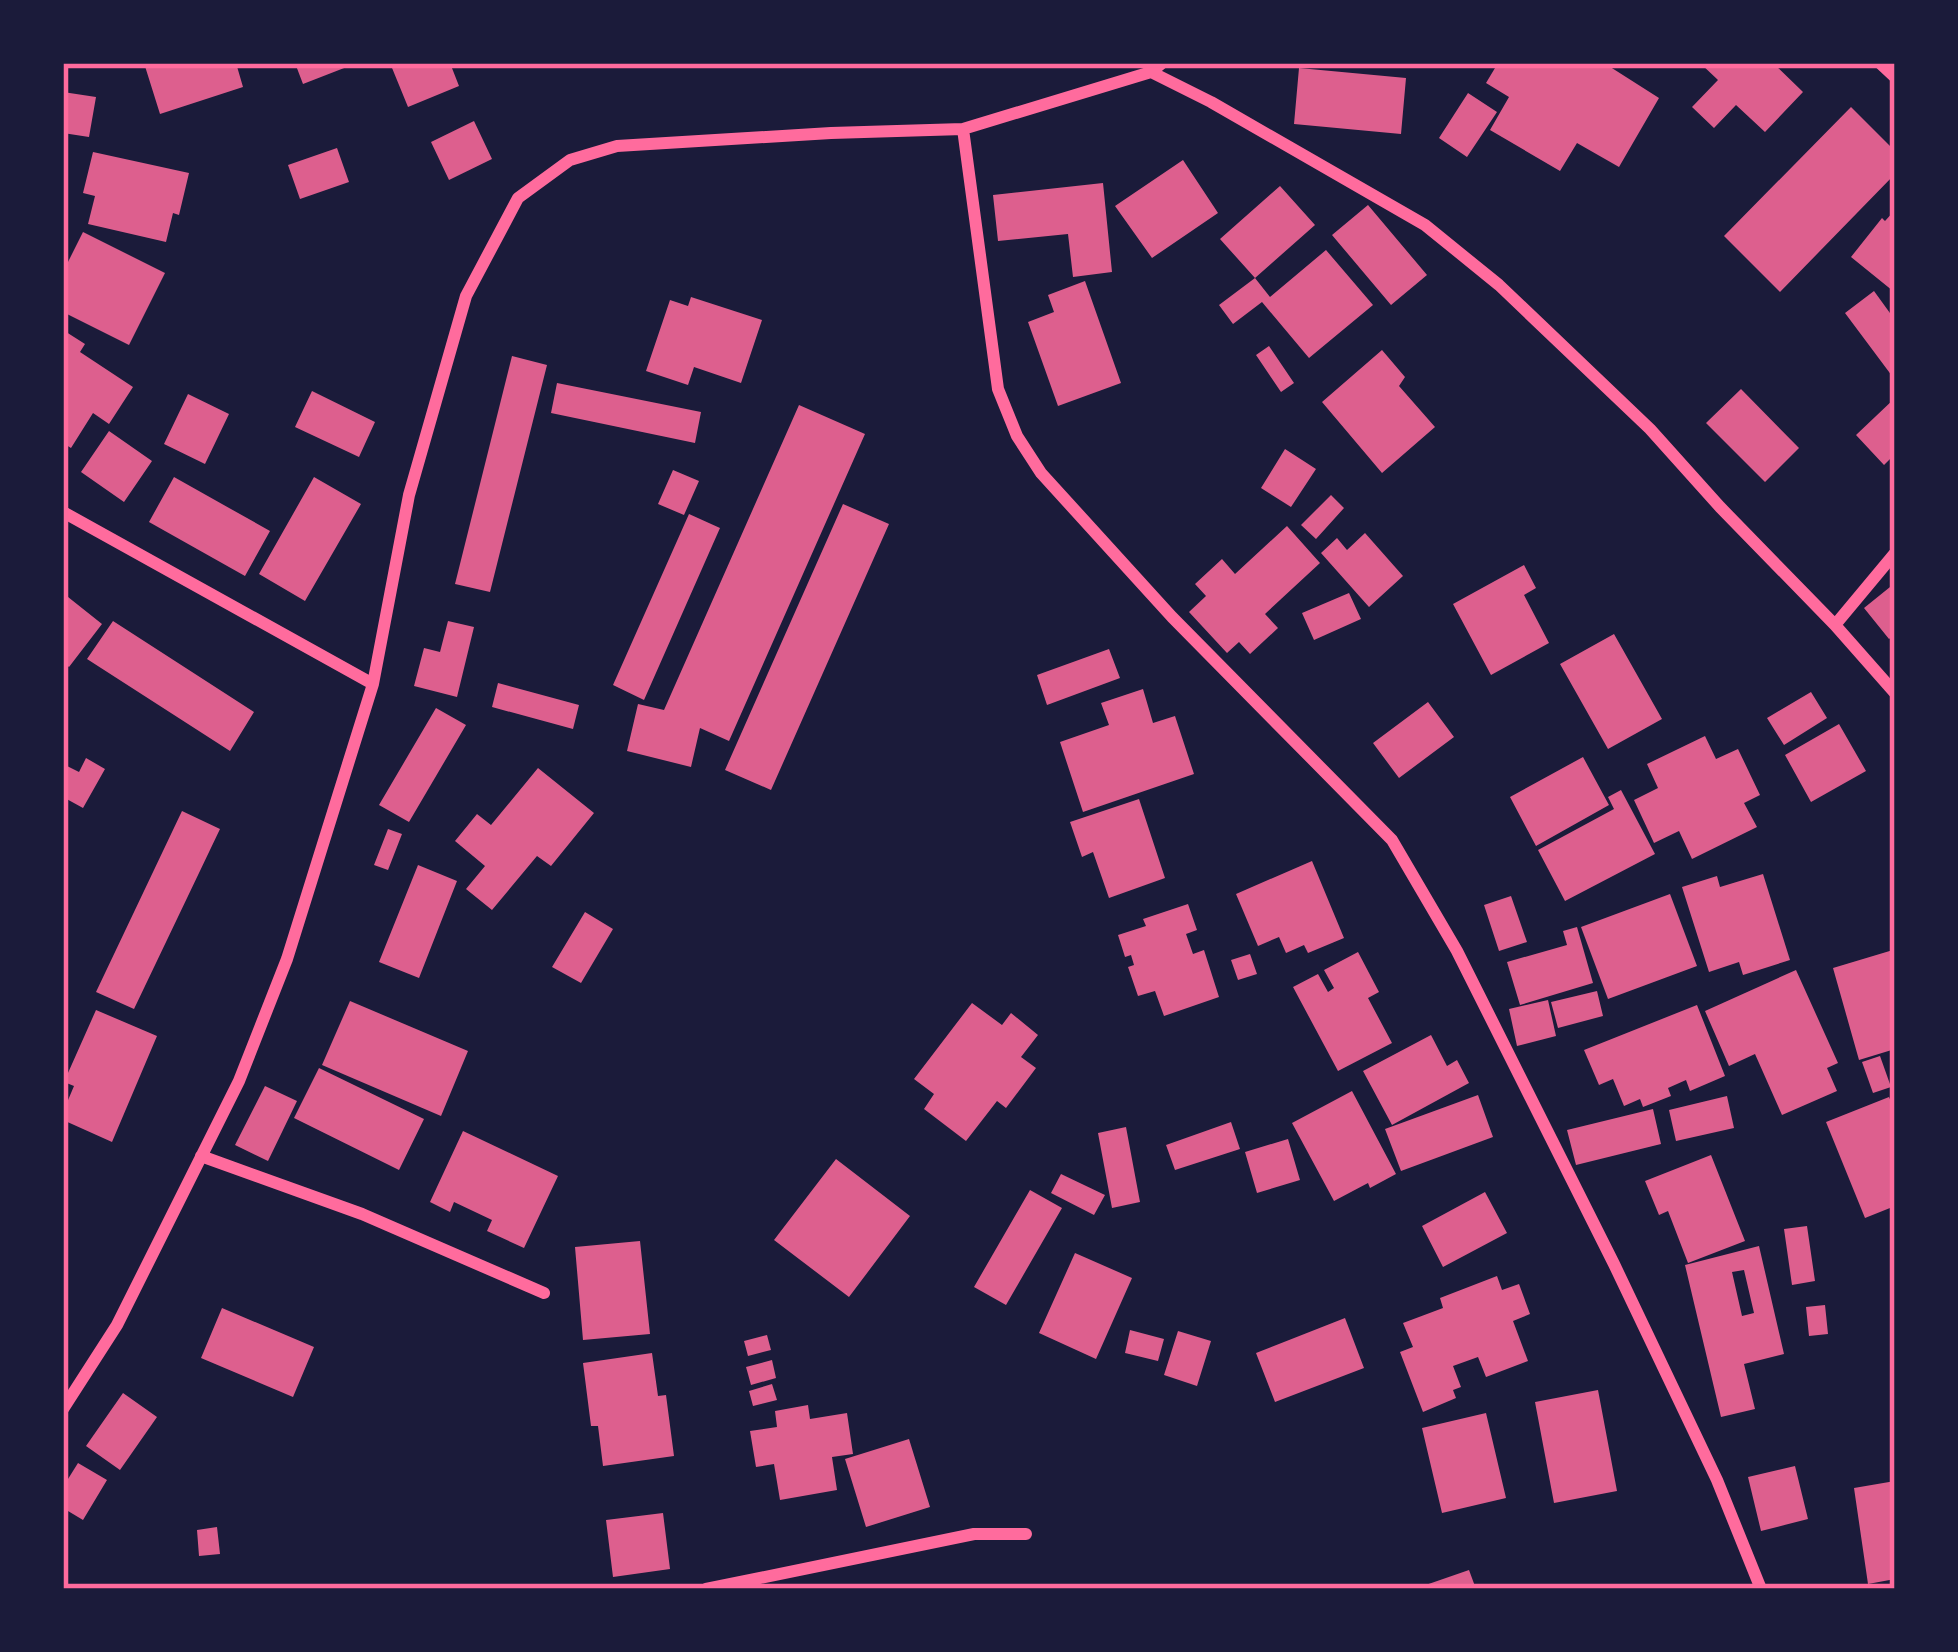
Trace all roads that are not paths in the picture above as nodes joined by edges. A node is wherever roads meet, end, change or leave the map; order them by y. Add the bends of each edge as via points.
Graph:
1 (1880, 63) edge
2 (1156, 67) edge
3 (1895, 77) edge
4 (963, 129) junction
5 (63, 512) edge
6 (1895, 553) edge
7 (1835, 626) junction
8 (373, 684) junction
9 (1895, 693) edge
10 (201, 1156) junction
11 (544, 1293) dead end
12 (63, 1409) edge
13 (1026, 1534) dead end
14 (706, 1589) edge
15 (1761, 1589) edge

1 - 3 street
2 - 4 street
2 - 7 street via 1425,225 1499,285 1621,400
4 - 8 street via 617,146 569,160 518,198 466,296 409,495
4 - 15 street via 998,389 1017,436 1172,616 1392,840 1457,951 1614,1264
5 - 8 street
6 - 7 street
7 - 9 street
8 - 10 street via 287,959
10 - 11 street
10 - 12 street via 117,1325
13 - 14 street via 974,1534

